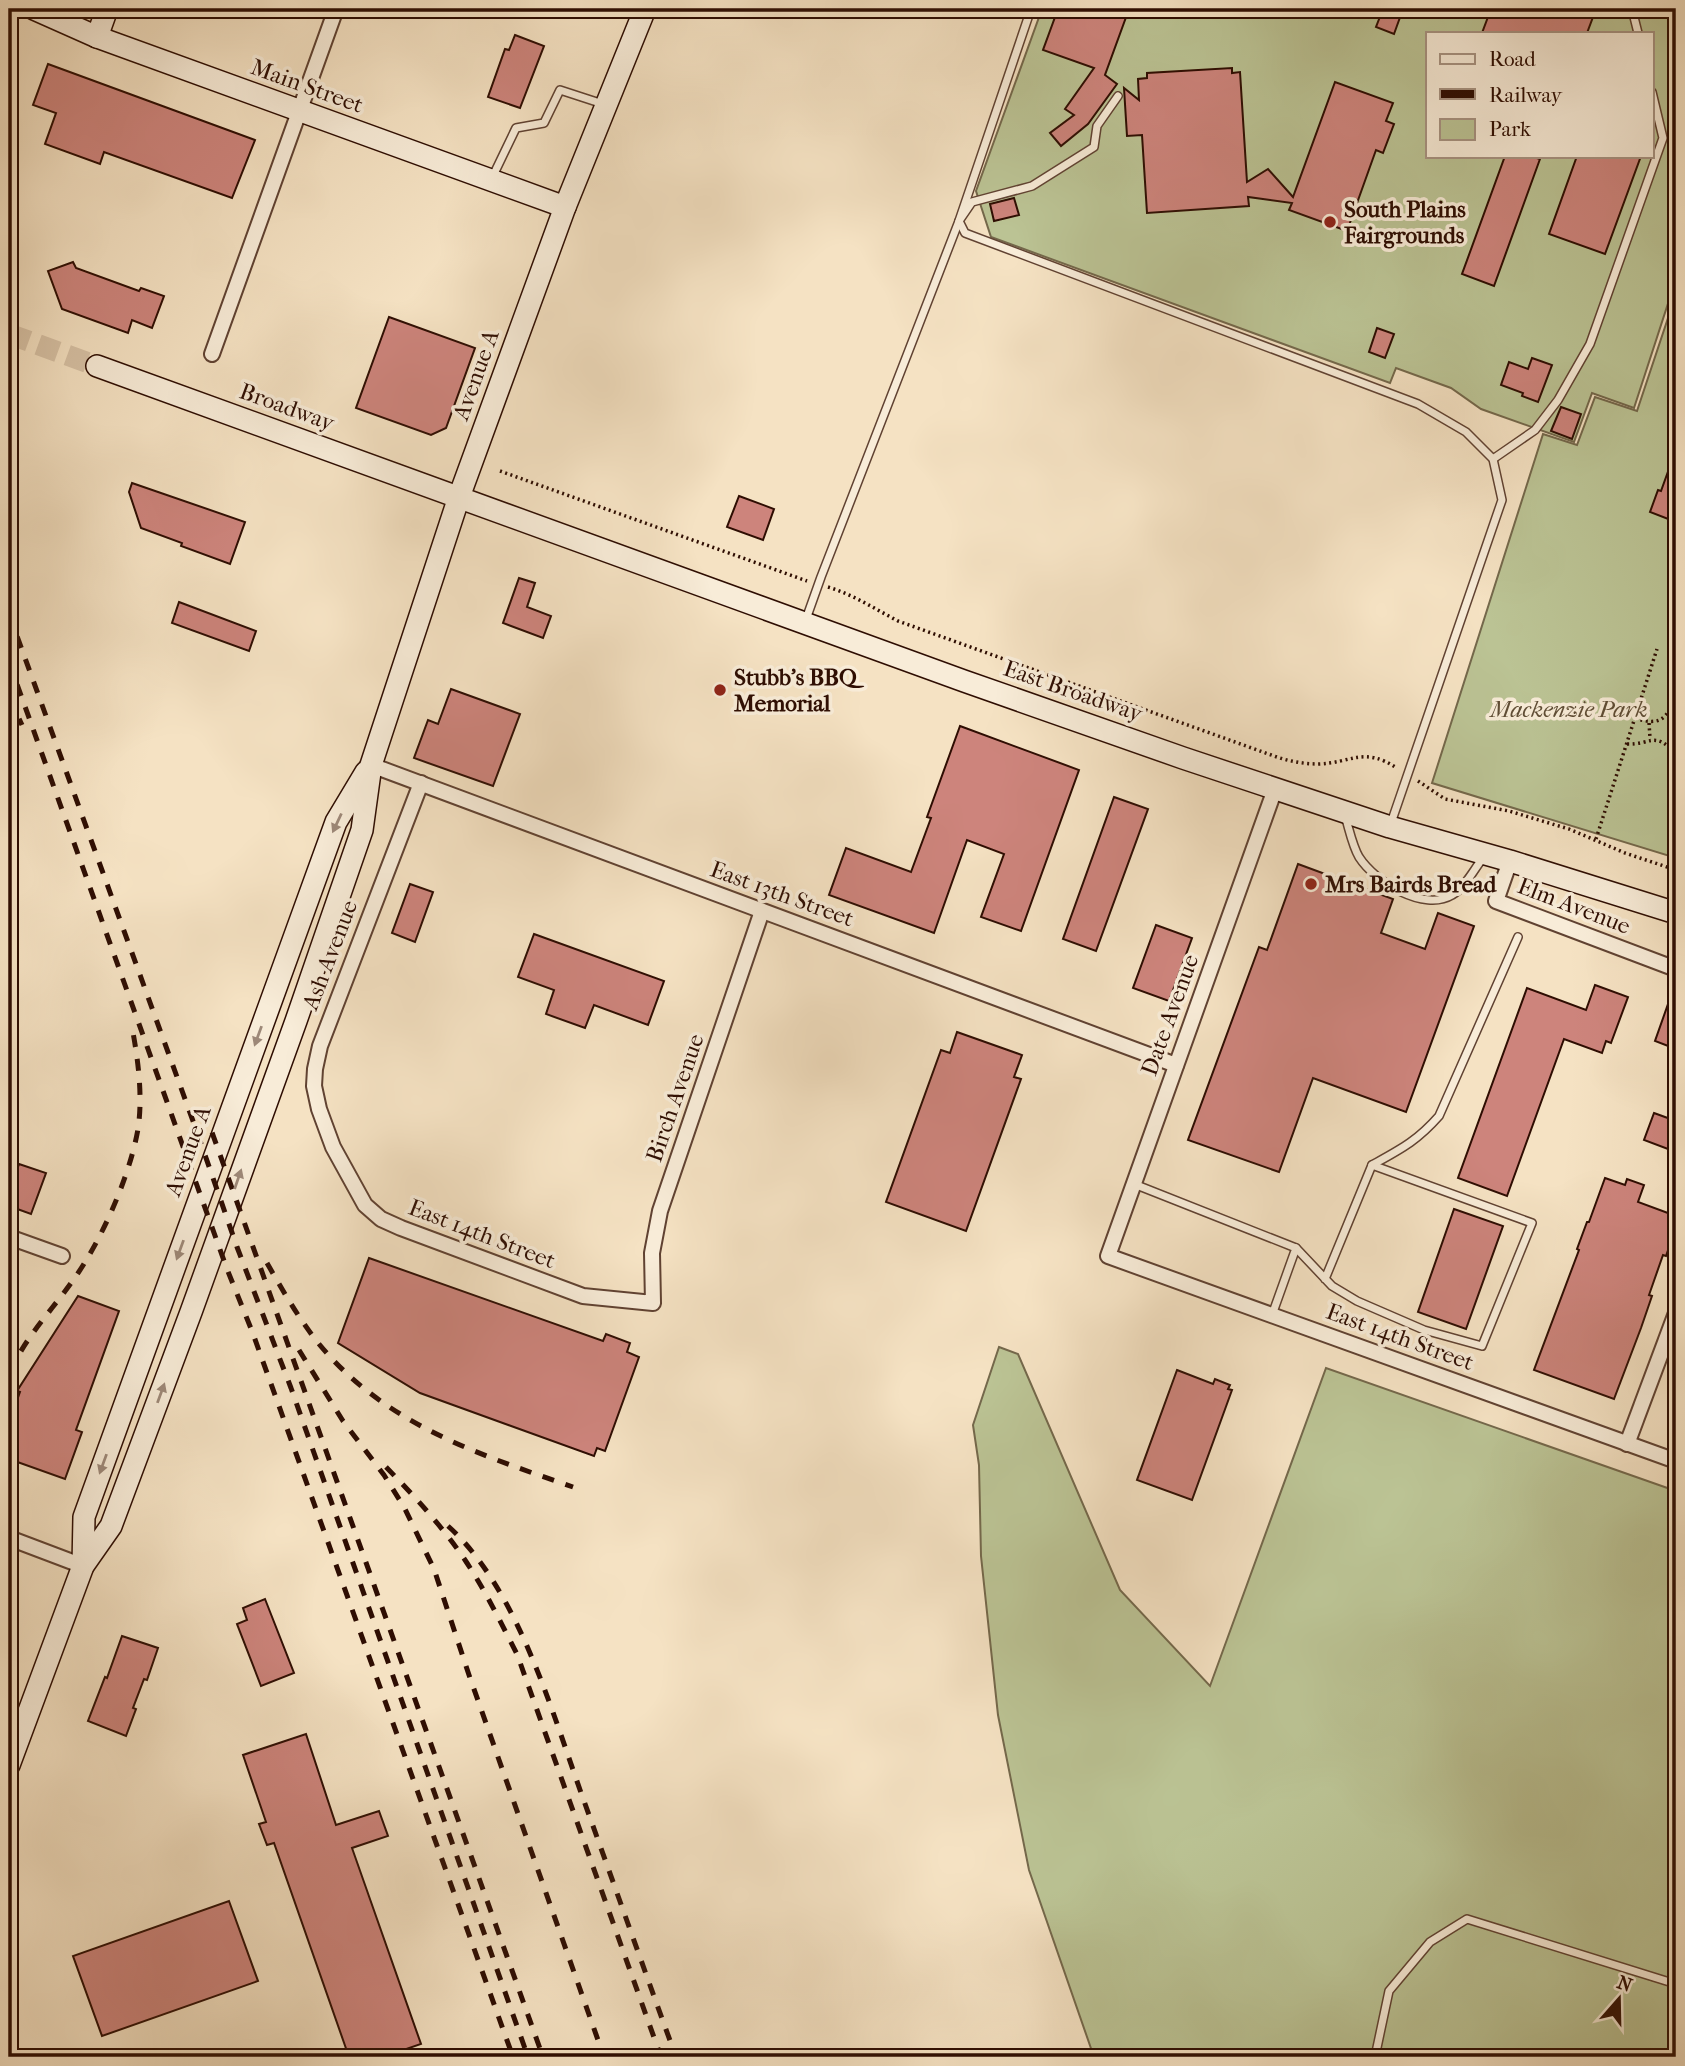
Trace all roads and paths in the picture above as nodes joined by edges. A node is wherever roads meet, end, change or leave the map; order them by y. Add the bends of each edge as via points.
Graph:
1 (34, 9) edge
2 (107, 9) edge
3 (336, 9) edge
4 (645, 9) edge
5 (1031, 9) edge
6 (1632, 9) edge
7 (1638, 32) edge
8 (97, 37) junction
9 (1118, 96) dead end
10 (1654, 100) edge
11 (607, 106) junction
12 (298, 111) junction
13 (491, 181) junction
14 (565, 207) junction
15 (959, 221) junction
16 (212, 354) dead end
17 (97, 366) tunnel mouth
18 (1493, 459) junction
19 (500, 471) dead end
20 (459, 497) junction
21 (818, 585) junction
22 (805, 623) junction
23 (1657, 649) dead end
24 (1676, 694) edge
25 (1635, 719) junction
26 (1649, 723) junction
27 (1650, 739) junction
28 (1627, 744) junction
29 (1676, 754) edge
30 (371, 765) junction
31 (1408, 775) junction
32 (421, 783) junction
33 (1275, 789) junction
34 (1343, 812) junction
35 (1390, 827) junction
36 (1596, 839) junction
37 (1486, 855) junction
38 (1510, 861) junction
39 (1676, 870) edge
40 (762, 911) junction
41 (1676, 913) edge
42 (1518, 937) dead end
43 (1676, 969) edge
44 (1176, 1065) junction
45 (333, 1147) joint
46 (1372, 1165) junction
47 (1134, 1184) junction
48 (9, 1237) edge
49 (1296, 1248) junction
50 (62, 1256) dead end
51 (1108, 1256) joint
52 (1325, 1279) junction
53 (653, 1303) joint
54 (1676, 1313) edge
55 (1272, 1315) junction
56 (1627, 1444) junction
57 (1676, 1461) edge
58 (9, 1538) edge
59 (83, 1566) junction
60 (9, 1765) edge
61 (1676, 1984) edge
62 (1375, 2057) edge

1 - 8 main road, Main Street
2 - 8 main road
3 - 12 street
4 - 11 main road, Avenue A
5 - 15 lane
6 - 7 lane
8 - 12 main road, Main Street
9 - 15 lane via 1097,126 1094,147 1032,186 972,202
10 - 18 lane via 1663,138 1590,344 1535,430
11 - 13 lane via 560,90 544,123 516,128
11 - 14 main road, Avenue A
12 - 13 main road, Main Street
12 - 16 street
13 - 14 main road, Main Street
14 - 20 main road, Avenue A
15 - 18 lane via 964,233 1418,404 1466,432
15 - 21 lane
17 - 20 main road, Broadway
18 - 31 lane via 1502,500
19 - 21 path
20 - 22 main road, East Broadway
20 - 30 main road, Avenue A
21 - 22 lane
21 - 31 path via 845,592 898,621 1274,756 1319,764 1375,757
22 - 33 main road, East Broadway
23 - 25 path
24 - 26 path via 1665,717
25 - 26 path
25 - 28 path
26 - 27 path
27 - 28 path
27 - 29 path via 1667,744
28 - 36 path
30 - 32 street, East 13th Street
59 -> 30 main road, Avenue A via 111,1526 300,1009 362,830
30 -> 59 main road, Avenue A via 336,822 84,1517
31 - 35 lane
31 - 36 path via 1445,799 1509,811
32 - 40 street, East 13th Street
32 - 45 street, Ash Avenue via 320,1046 314,1086
33 - 34 main road, East Broadway
33 - 44 street, Date Avenue
34 - 35 main road, East Broadway
34 - 37 lane via 1359,857 1394,889 1426,901 1456,894
35 - 37 main road, East Broadway
36 - 39 path
37 - 38 main road, East Broadway
38 - 41 main road, East Broadway
38 - 43 street, Elm Avenue via 1496,901
40 - 44 street, East 13th Street
40 - 53 street, Birch Avenue via 660,1212 652,1254
42 - 46 lane via 1439,1116 1422,1135
44 - 47 street, Date Avenue
45 - 53 street, East 14th Street via 365,1205 381,1219 583,1296
46 - 52 lane
46 - 52 lane via 1532,1223 1482,1346 1424,1330 1357,1301
47 - 49 lane
47 - 51 street, Date Avenue
48 - 50 street
49 - 52 lane
49 - 55 lane
51 - 55 street, East 14th Street
54 - 56 street
55 - 56 street, East 14th Street
56 - 57 street, East 14th Street
58 - 59 street
59 - 60 main road, Avenue A
61 - 62 lane via 1467,1919 1430,1942 1389,1991

